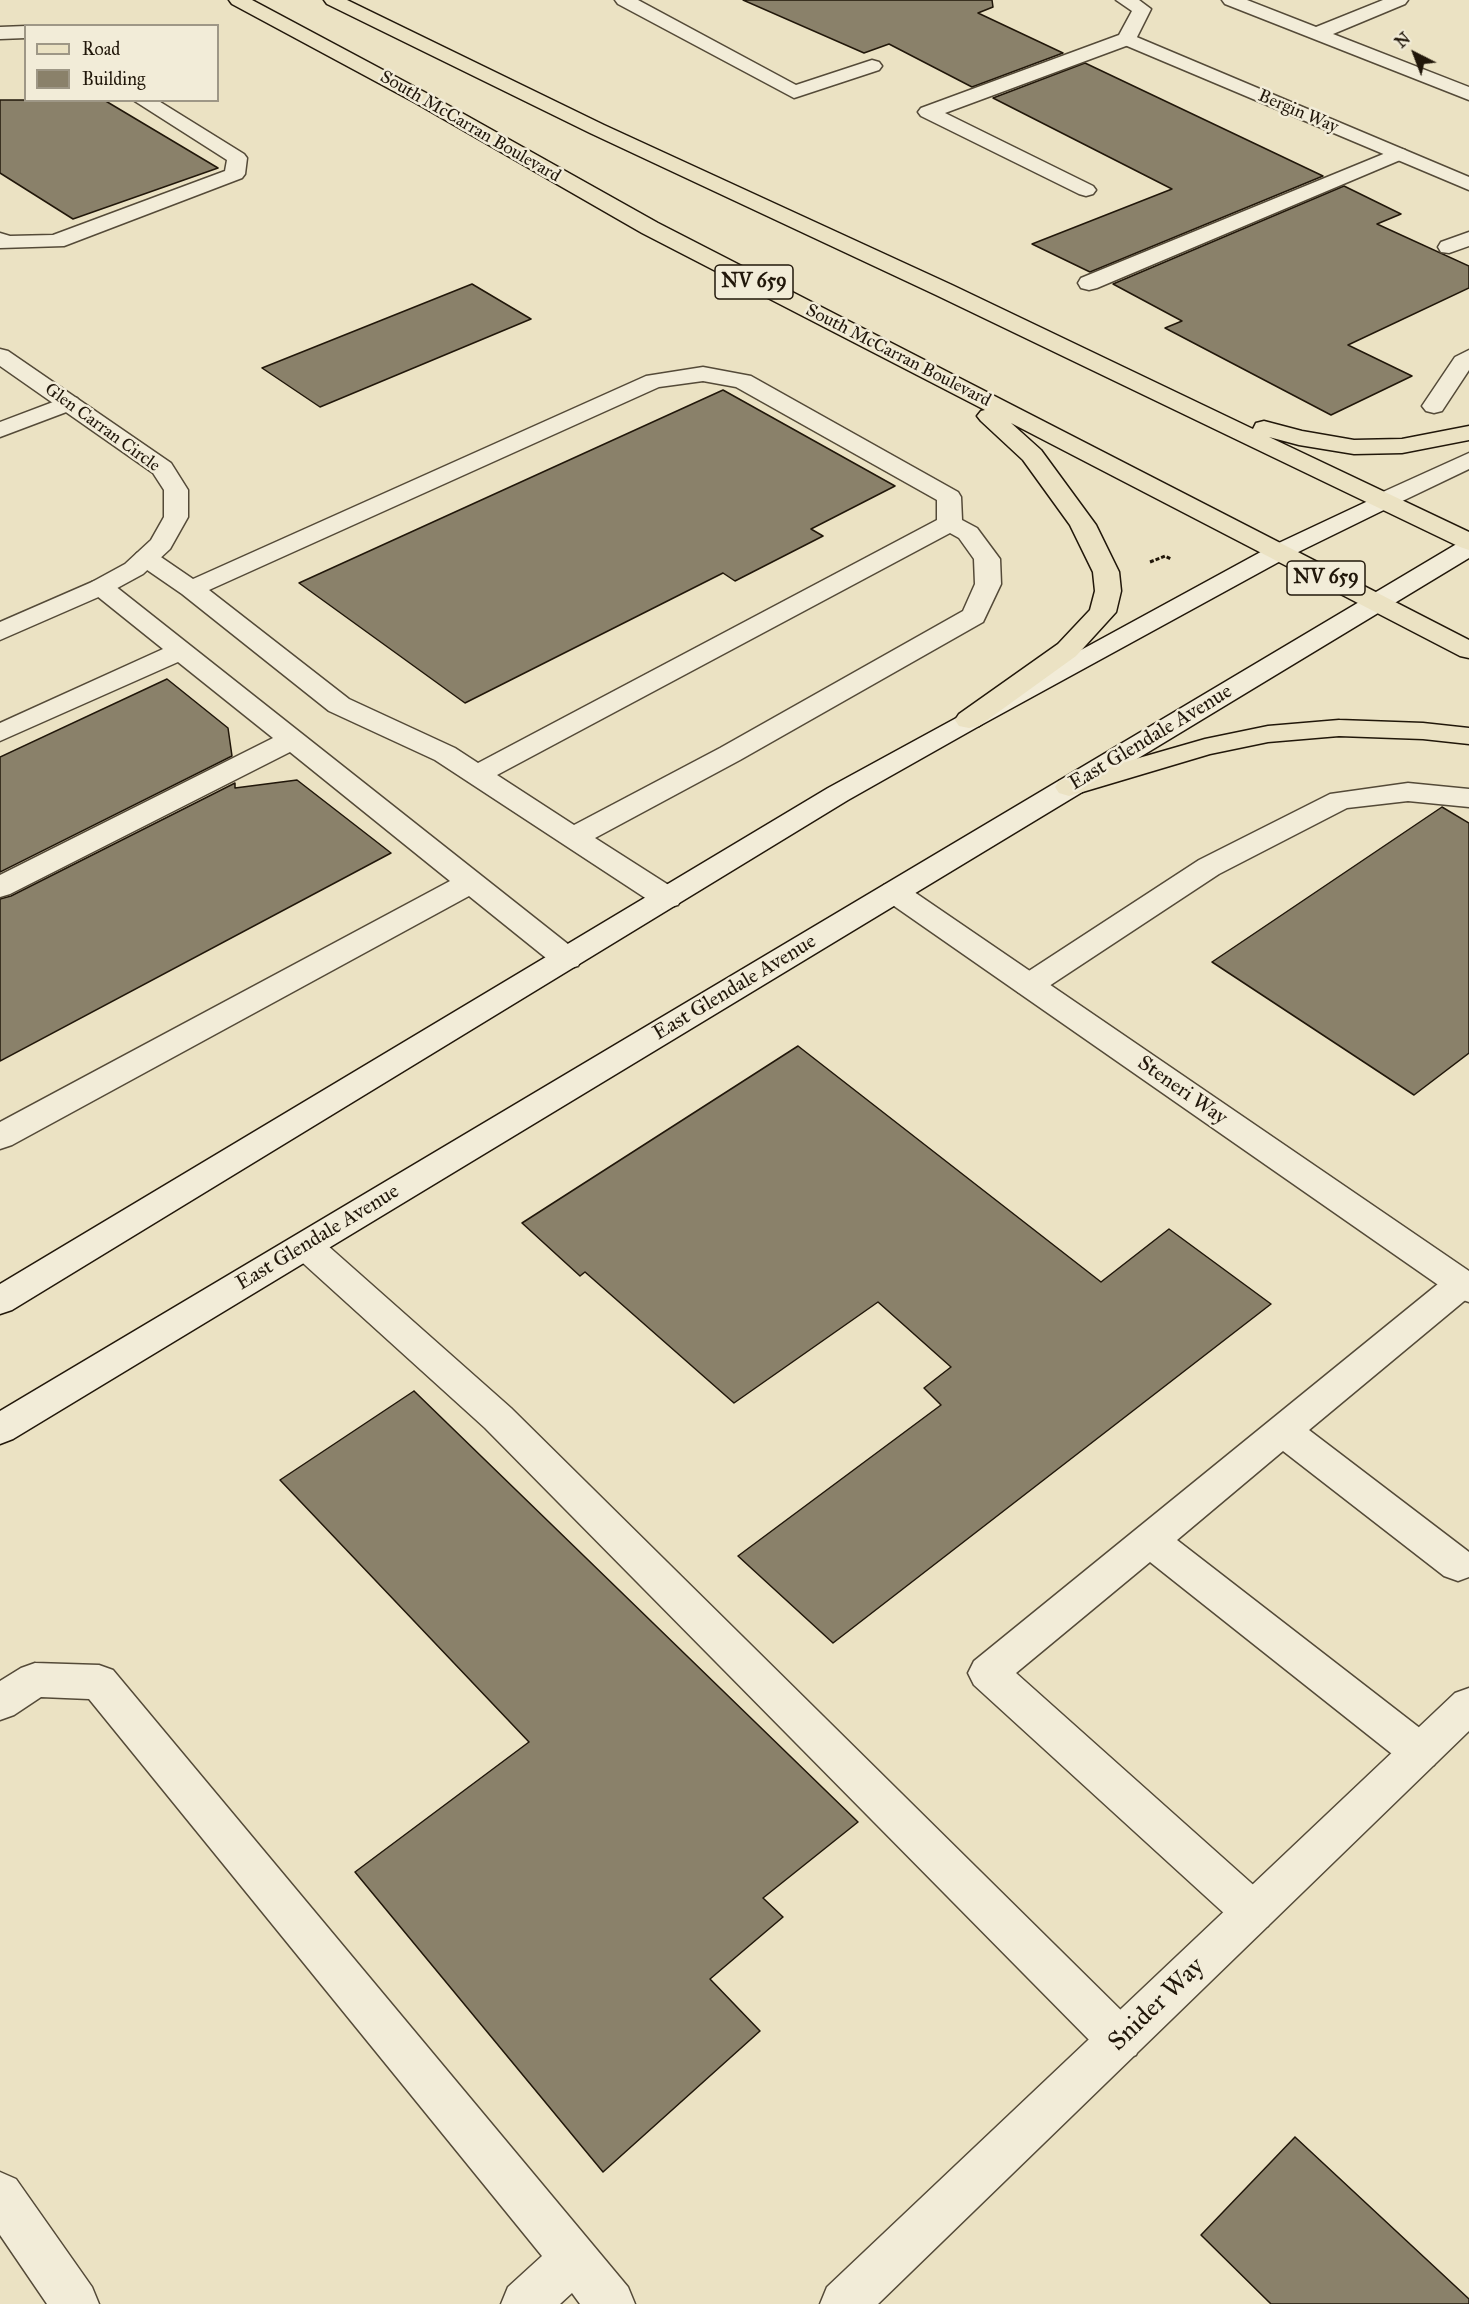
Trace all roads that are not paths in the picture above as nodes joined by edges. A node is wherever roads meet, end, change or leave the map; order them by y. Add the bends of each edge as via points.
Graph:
1 (238, 0) edge
2 (333, 0) edge
3 (624, 0) edge
4 (1125, 0) edge
5 (1231, 0) edge
6 (1399, 0) edge
7 (24, 32) edge
8 (0, 33) edge
9 (1316, 34) junction
10 (1127, 39) junction
11 (873, 66) dead end
12 (1469, 94) edge
13 (145, 102) edge
14 (1398, 154) junction
15 (1469, 184) edge
16 (1086, 190) dead end
17 (1469, 238) edge
18 (2, 246) edge
19 (1449, 247) dead end
20 (1089, 283) dead end
21 (0, 356) edge
22 (1469, 357) edge
23 (957, 387) junction
24 (1155, 391) junction
25 (69, 403) junction
26 (1434, 406) dead end
27 (0, 430) edge
28 (1469, 433) edge
29 (1469, 459) edge
30 (1383, 501) junction
31 (950, 523) junction
32 (1469, 542) edge
33 (1469, 547) edge
34 (1277, 553) junction
35 (146, 558) junction
36 (101, 587) junction
37 (191, 590) junction
38 (1374, 603) junction
39 (0, 632) edge
40 (1469, 650) edge
41 (181, 651) junction
42 (969, 720) junction
43 (0, 734) edge
44 (1469, 736) edge
45 (291, 740) junction
46 (478, 774) junction
47 (1069, 787) junction
48 (1469, 798) edge
49 (574, 837) junction
50 (470, 883) junction
51 (0, 887) edge
52 (894, 892) junction
53 (667, 898) junction
54 (567, 958) junction
55 (1029, 985) junction
56 (0, 1137) edge
57 (306, 1246) junction
58 (1465, 1287) edge
59 (0, 1301) edge
60 (0, 1429) edge
61 (1283, 1431) junction
62 (1150, 1540) junction
63 (1458, 1565) dead end
64 (0, 1703) edge
65 (1469, 1705) edge
66 (1420, 1752) junction
67 (1253, 1912) junction
68 (1120, 2040) junction
69 (0, 2195) edge
70 (574, 2259) junction
71 (75, 2304) edge
72 (525, 2304) edge
73 (611, 2304) edge
74 (844, 2304) edge

1 - 23 main road, South McCarran Boulevard / NV 659 via 411,92 650,228
2 - 24 main road via 597,129
3 - 11 main road via 794,92
4 - 10 main road via 1150,6
5 - 9 main road
6 - 9 main road
7 - 8 main road
9 - 12 main road
10 - 14 main road, Bergin Way
10 - 16 main road via 928,112
13 - 18 main road via 237,158 235,174 56,241
14 - 15 main road, Bergin Way
14 - 20 main road
17 - 19 main road
21 - 25 main road, Glen Carran Circle
22 - 26 main road
23 - 34 main road, South McCarran Boulevard / NV 659
23 - 42 main road via 1032,455 1058,488 1100,558 1108,591 1103,612 1067,650
24 - 28 main road via 1249,424 1354,447 1402,446
24 - 30 main road
25 - 27 main road
25 - 35 main road, Glen Carran Circle via 162,468 176,490 176,517 161,544
29 - 30 main road
30 - 32 main road
30 - 34 main road
31 - 37 main road via 949,497 743,381 703,374 654,381
31 - 46 main road
31 - 49 main road via 968,533 987,559 988,584 974,616
33 - 38 main road, East Glendale Avenue
34 - 38 main road, South McCarran Boulevard / NV 659
34 - 42 main road
35 - 36 main road, Glen Carran Circle
35 - 37 main road
36 - 39 main road, Glen Carran Circle
36 - 41 main road
37 - 46 main road via 339,705 445,754
38 - 40 main road, South McCarran Boulevard / NV 659
38 - 47 main road, East Glendale Avenue
41 - 43 main road
41 - 45 main road
42 - 53 main road
44 - 47 main road via 1339,728 1268,734 1205,747
45 - 50 main road
45 - 51 main road
46 - 49 main road
47 - 52 main road, East Glendale Avenue
48 - 55 main road via 1408,792 1340,800 1209,867
49 - 53 main road
50 - 54 main road
50 - 56 main road
52 - 55 main road, Steneri Way
52 - 57 main road, East Glendale Avenue
53 - 54 main road
54 - 59 main road
55 - 58 main road, Steneri Way
57 - 60 main road, East Glendale Avenue
57 - 68 main road via 498,1418
58 - 61 main road
61 - 62 main road
61 - 63 main road
62 - 66 main road
62 - 67 main road via 988,1673
64 - 70 main road via 35,1680 99,1682
65 - 66 main road, Snider Way
66 - 67 main road, Snider Way
67 - 68 main road, Snider Way
68 - 74 main road, Snider Way
69 - 71 main road
70 - 72 main road
70 - 73 main road

